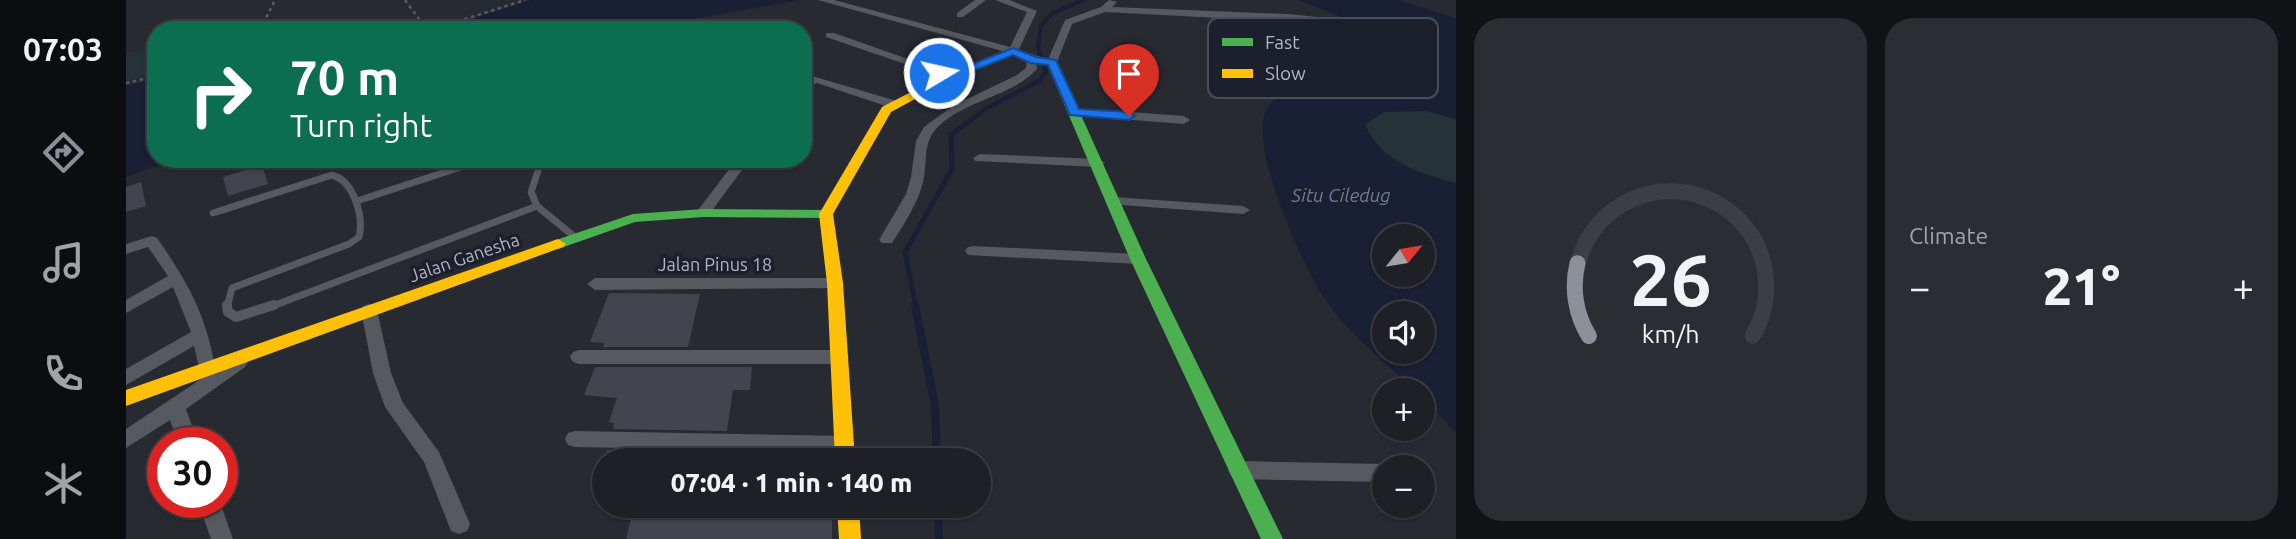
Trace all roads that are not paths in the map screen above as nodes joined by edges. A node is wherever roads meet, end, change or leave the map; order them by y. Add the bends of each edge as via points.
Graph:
1 (823, 0) edge
2 (981, 0) edge
3 (1000, 0) edge
4 (1114, 0) edge
5 (1104, 9) junction
6 (960, 15) dead end
7 (1287, 17) joint
8 (1297, 18) edge
9 (830, 35) dead end
10 (1013, 51) junction
11 (1041, 61) junction
12 (950, 76) junction
13 (812, 79) edge
14 (893, 103) junction
15 (1074, 112) junction
16 (1184, 120) dead end
17 (980, 159) dead end
18 (1098, 163) junction
19 (458, 168) edge
20 (539, 168) edge
21 (737, 168) edge
22 (357, 201) junction
23 (1113, 201) junction
24 (537, 206) junction
25 (1243, 210) dead end
26 (703, 213) junction
27 (213, 214) dead end
28 (826, 214) junction
29 (576, 238) junction
30 (887, 240) dead end
31 (126, 249) edge
32 (973, 251) dead end
33 (1138, 259) junction
34 (177, 278) junction
35 (835, 283) junction
36 (596, 284) dead end
37 (126, 307) edge
38 (369, 310) junction
39 (201, 334) junction
40 (250, 354) junction
41 (840, 356) junction
42 (579, 358) dead end
43 (206, 367) junction
44 (126, 378) edge
45 (126, 398) edge
46 (175, 407) junction
47 (182, 427) edge
48 (575, 439) dead end
49 (126, 440) edge
50 (762, 448) edge
51 (845, 448) edge
52 (1238, 470) junction
53 (1372, 473) edge
54 (215, 518) edge
55 (849, 518) edge
56 (459, 524) dead end
57 (222, 539) edge
58 (850, 539) edge
59 (1272, 539) edge

1 - 10 street
2 - 6 street
3 - 10 street via 1032,11
4 - 5 street
5 - 7 street
5 - 11 street via 1068,22
7 - 8 street
9 - 12 street
10 - 11 street
10 - 12 street
11 - 15 street
11 - 30 street via 928,130 919,153 918,176
12 - 14 street
13 - 14 street
14 - 28 street
15 - 16 street
15 - 18 street
17 - 18 street
18 - 23 street
19 - 22 lane
20 - 24 lane via 531,192
21 - 26 street
22 - 24 lane via 362,227 359,237 337,250 232,288 226,302 228,312 246,316
22 - 27 lane via 339,177 332,175
23 - 25 street
23 - 33 street
24 - 29 lane
26 - 28 street, Jalan Ganesha
26 - 29 street, Jalan Ganesha via 648,214
28 - 35 street
29 - 38 street, Jalan Ganesha
31 - 34 street via 152,241
32 - 33 street
33 - 52 street
34 - 37 street
34 - 39 street
35 - 36 street, Jalan Pinus 18
35 - 41 street
38 - 40 street, Jalan Ganesha
38 - 56 street via 382,373 395,407 432,458
39 - 43 street
39 - 44 street
40 - 43 street, Jalan Ganesha
40 - 46 street
41 - 42 street
41 - 51 street
43 - 45 street, Jalan Ganesha
46 - 47 street
46 - 49 street
48 - 50 street
52 - 53 street
52 - 59 street
54 - 57 street
55 - 58 street

